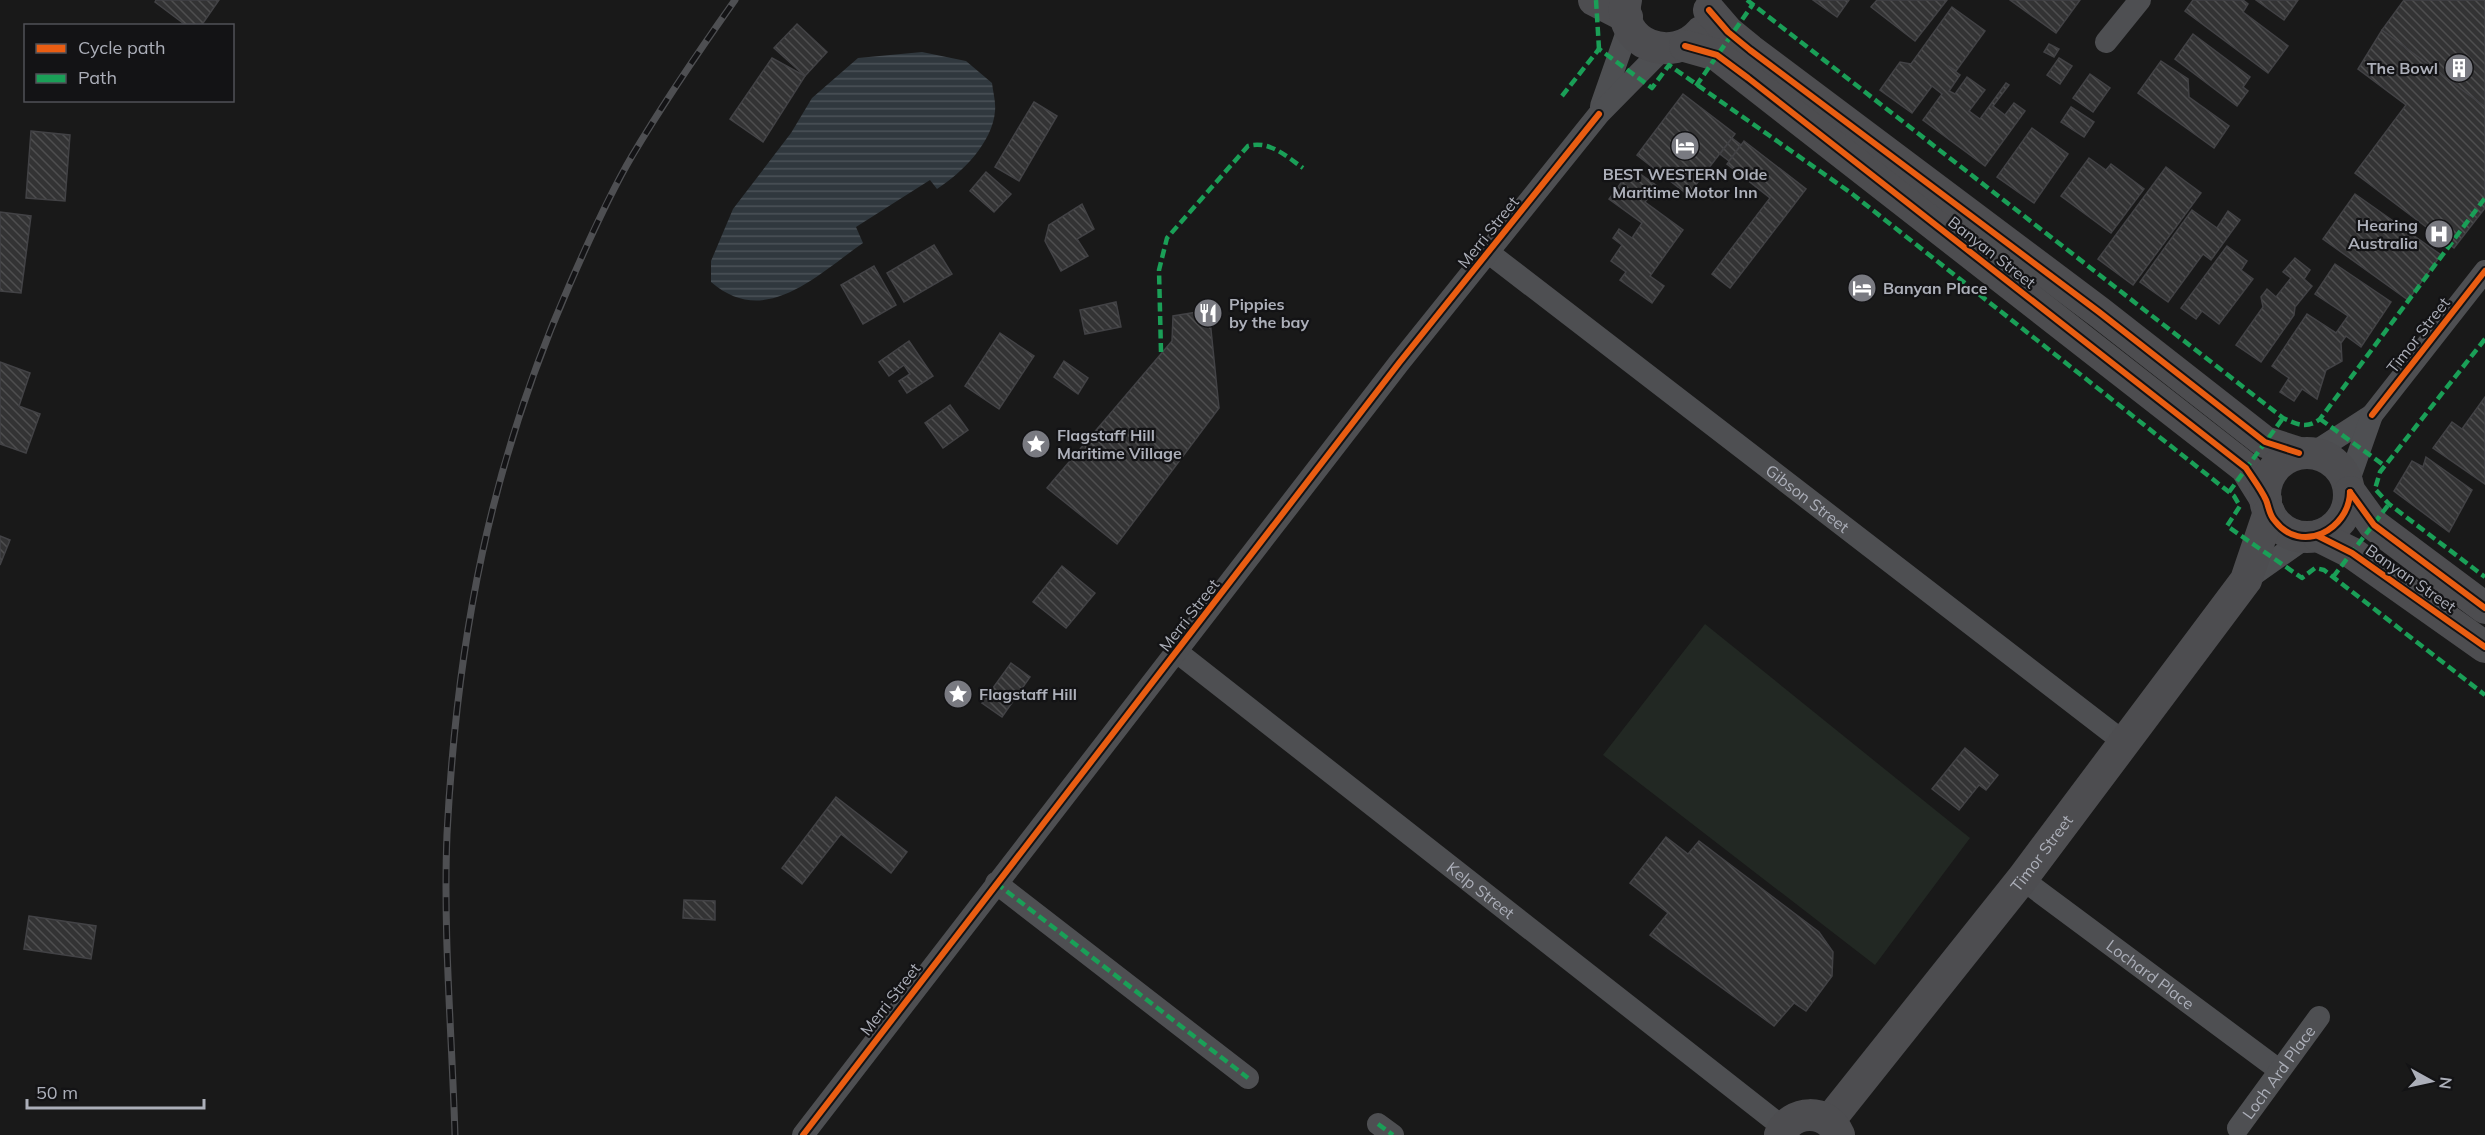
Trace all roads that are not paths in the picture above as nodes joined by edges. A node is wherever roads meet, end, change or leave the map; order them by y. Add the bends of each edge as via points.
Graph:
1 (1594, 0) edge
2 (2140, 0) edge
3 (1709, 5) edge
4 (1628, 14) edge
5 (2106, 42) dead end
6 (1674, 48) junction
7 (1599, 114) junction
8 (1489, 254) junction
9 (2485, 271) edge
10 (2099, 312) junction
11 (2079, 336) junction
12 (2372, 416) junction
13 (2306, 453) junction
14 (2349, 487) junction
15 (2267, 506) junction
16 (2312, 536) junction
17 (2246, 580) junction
18 (2485, 608) edge
19 (2485, 647) edge
20 (1177, 652) junction
21 (2125, 744) junction
22 (2022, 879) junction
23 (996, 883) junction
24 (2319, 1017) dead end
25 (2279, 1070) junction
26 (1248, 1078) dead end
27 (1834, 1128) edge
28 (2238, 1128) dead end
29 (1782, 1132) edge
30 (803, 1135) edge

1 - 4 street, Banyan Street
2 - 5 street
3 - 6 street via 1702,31
3 - 10 street, Banyan Street via 1728,32 1750,50
4 - 6 street, Banyan Street via 1643,41
4 - 7 street, Merri Street
6 - 7 street, Merri Street
6 - 11 street, Banyan Street via 1718,55
7 - 8 street, Merri Street
8 - 20 street, Merri Street via 1399,363
8 - 21 street, Gibson Street
9 - 12 street, Timor Street
10 - 11 street
10 - 13 street, Banyan Street via 2265,442
11 - 15 street, Banyan Street via 2246,468
12 - 13 street, Timor Street
12 - 14 street, Timor Street
13 - 14 street via 2335,462
13 - 15 street via 2289,457 2273,470 2266,490
14 - 16 street via 2342,519 2328,532
14 - 18 street, Banyan Street via 2373,525
15 - 16 street via 2284,530
15 - 17 street, Timor Street
16 - 17 street, Timor Street
16 - 19 street, Banyan Street via 2352,553
17 - 21 street, Timor Street
20 - 23 street, Merri Street
20 - 29 street, Kelp Street
21 - 22 street, Timor Street
22 - 25 street, Lochard Place
22 - 27 street, Timor Street
23 - 26 street
23 - 30 street, Merri Street
24 - 25 street, Loch Ard Place
25 - 28 street, Loch Ard Place
27 - 29 street via 1820,1116 1800,1116

